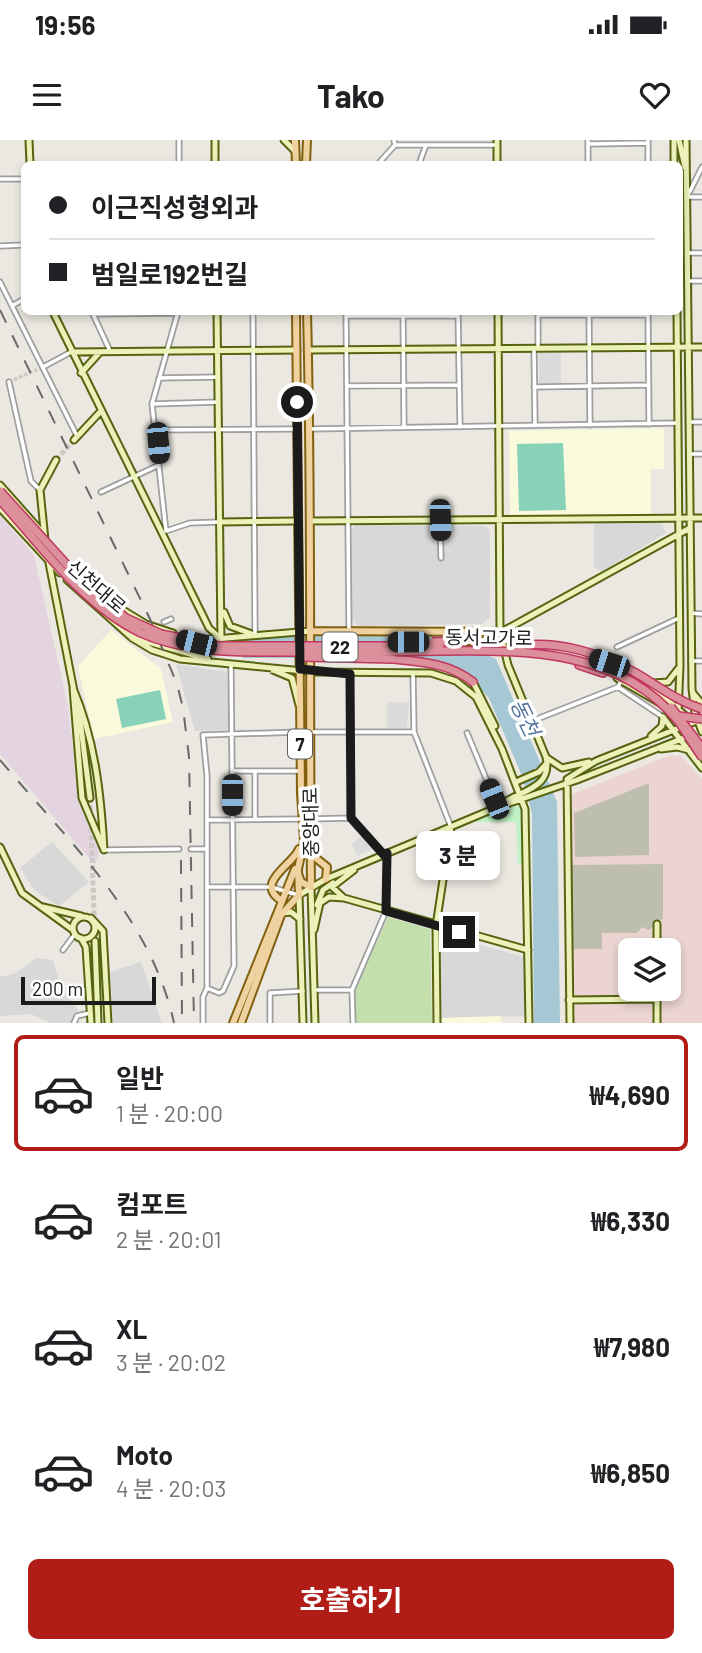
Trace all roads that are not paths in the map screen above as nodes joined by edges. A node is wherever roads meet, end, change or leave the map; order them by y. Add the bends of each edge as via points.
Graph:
1 (29, 140) edge
2 (179, 140) edge
3 (215, 140) edge
4 (284, 140) edge
5 (295, 140) edge
6 (310, 140) edge
7 (674, 140) edge
8 (679, 140) edge
9 (686, 140) edge
10 (395, 142) edge
11 (497, 142) edge
12 (589, 142) edge
13 (648, 142) edge
14 (426, 145) junction
15 (295, 151) junction
16 (30, 161) edge
17 (180, 161) edge
18 (215, 161) edge
19 (296, 161) edge
20 (306, 161) edge
21 (380, 161) edge
22 (420, 161) edge
23 (497, 161) edge
24 (589, 161) edge
25 (648, 161) edge
26 (674, 161) edge
27 (682, 161) edge
28 (683, 164) edge
29 (702, 167) edge
30 (687, 170) junction
31 (0, 179) edge
32 (21, 179) edge
33 (687, 197) junction
34 (702, 197) edge
35 (21, 245) edge
36 (0, 246) edge
37 (688, 253) junction
38 (702, 253) edge
39 (688, 281) junction
40 (702, 281) edge
41 (0, 282) edge
42 (21, 301) edge
43 (12, 306) junction
44 (54, 315) edge
45 (93, 315) edge
46 (177, 315) edge
47 (217, 315) edge
48 (253, 315) edge
49 (296, 315) edge
50 (307, 315) edge
51 (346, 315) edge
52 (403, 315) edge
53 (458, 315) edge
54 (498, 315) edge
55 (538, 315) edge
56 (589, 315) edge
57 (648, 315) edge
58 (677, 315) edge
59 (649, 347) junction
60 (677, 347) junction
61 (689, 347) junction
62 (702, 347) edge
63 (498, 348) junction
64 (536, 348) junction
65 (590, 348) junction
66 (253, 349) junction
67 (403, 349) junction
68 (459, 349) junction
69 (218, 350) junction
70 (297, 350) junction
71 (308, 350) junction
72 (346, 350) junction
73 (100, 351) junction
74 (110, 351) junction
75 (166, 351) junction
76 (71, 352) junction
77 (43, 367) junction
78 (81, 373) junction
79 (218, 377) junction
80 (159, 378) junction
81 (9, 382) dead end
82 (590, 385) junction
83 (649, 385) junction
84 (346, 386) junction
85 (404, 386) junction
86 (459, 386) junction
87 (534, 387) junction
88 (218, 402) junction
89 (152, 404) junction
90 (100, 411) junction
91 (689, 422) junction
92 (702, 422) edge
93 (678, 423) junction
94 (649, 424) junction
95 (535, 425) junction
96 (590, 425) junction
97 (460, 426) junction
98 (499, 426) junction
99 (404, 427) junction
100 (347, 428) junction
101 (218, 429) junction
102 (254, 429) junction
103 (298, 429) junction
104 (309, 429) junction
105 (156, 430) junction
106 (76, 438) joint
107 (690, 454) junction
108 (702, 454) edge
109 (56, 460) tunnel mouth
110 (160, 465) junction
111 (133, 477) junction
112 (0, 485) edge
113 (40, 490) junction
114 (0, 491) edge
115 (101, 492) dead end
116 (0, 500) edge
117 (0, 508) edge
118 (679, 518) junction
119 (690, 518) junction
120 (702, 518) edge
121 (440, 520) junction
122 (499, 520) junction
123 (311, 521) junction
124 (348, 521) junction
125 (220, 522) junction
126 (254, 522) junction
127 (298, 522) junction
128 (690, 528) junction
129 (164, 532) junction
130 (43, 534) junction
131 (679, 534) junction
132 (441, 558) dead end
133 (49, 562) junction
134 (221, 599) junction
135 (691, 613) junction
136 (702, 614) edge
137 (680, 618) junction
138 (171, 619) dead end
139 (164, 622) dead end
140 (311, 631) junction
141 (349, 631) junction
142 (500, 632) junction
143 (300, 633) junction
144 (255, 634) junction
145 (221, 639) junction
146 (459, 641) joint
147 (485, 641) junction
148 (196, 643) junction
149 (517, 646) junction
150 (618, 647) dead end
151 (504, 649) junction
152 (272, 652) junction
153 (404, 652) junction
154 (691, 661) junction
155 (702, 661) edge
156 (231, 664) junction
157 (260, 666) junction
158 (680, 666) junction
159 (300, 669) junction
160 (309, 671) junction
161 (413, 673) junction
162 (350, 674) junction
163 (643, 681) junction
164 (473, 682) joint
165 (620, 684) junction
166 (73, 688) junction
167 (692, 689) junction
168 (299, 706) junction
169 (677, 706) junction
170 (702, 707) edge
171 (663, 717) junction
172 (699, 720) edge
173 (532, 721) junction
174 (677, 728) junction
175 (300, 732) junction
176 (309, 732) junction
177 (350, 732) junction
178 (414, 732) junction
179 (702, 732) edge
180 (467, 733) dead end
181 (232, 734) junction
182 (682, 738) junction
183 (641, 744) junction
184 (702, 748) edge
185 (502, 749) junction
186 (690, 750) junction
187 (648, 751) junction
188 (702, 757) edge
189 (596, 761) junction
190 (546, 765) junction
191 (702, 768) edge
192 (232, 771) junction
193 (255, 771) junction
194 (300, 771) junction
195 (518, 781) junction
196 (566, 784) junction
197 (522, 796) junction
198 (90, 798) tunnel mouth
199 (101, 803) junction
200 (498, 807) junction
201 (87, 815) junction
202 (351, 818) junction
203 (306, 819) junction
204 (207, 820) junction
205 (233, 820) junction
206 (255, 820) junction
207 (451, 827) junction
208 (303, 830) junction
209 (0, 847) edge
210 (179, 849) dead end
211 (191, 849) dead end
212 (207, 849) junction
213 (104, 850) junction
214 (310, 852) junction
215 (298, 854) junction
216 (386, 854) junction
217 (359, 865) junction
218 (298, 869) junction
219 (338, 880) junction
220 (327, 882) junction
221 (207, 887) junction
222 (233, 887) junction
223 (271, 887) junction
224 (311, 887) junction
225 (288, 890) junction
226 (299, 895) junction
227 (344, 898) junction
228 (279, 900) junction
229 (33, 904) junction
230 (310, 906) junction
231 (316, 911) junction
232 (386, 911) junction
233 (282, 913) junction
234 (83, 916) junction
235 (90, 918) junction
236 (657, 924) dead end
237 (302, 925) junction
238 (436, 926) junction
239 (74, 932) junction
240 (312, 936) junction
241 (657, 938) edge
242 (81, 939) junction
243 (95, 941) tunnel mouth
244 (63, 950) dead end
245 (528, 950) junction
246 (208, 988) junction
247 (314, 990) junction
248 (352, 990) junction
249 (303, 991) junction
250 (618, 999) edge
251 (569, 1000) junction
252 (657, 1001) edge
253 (90, 1013) junction
254 (99, 1021) edge
255 (74, 1023) edge
256 (91, 1023) edge
257 (107, 1023) edge
258 (203, 1023) edge
259 (233, 1023) edge
260 (241, 1023) edge
261 (270, 1023) edge
262 (303, 1023) edge
263 (314, 1023) edge
264 (353, 1023) edge
265 (437, 1023) edge
266 (529, 1023) edge
267 (570, 1023) edge
268 (657, 1023) edge

1 - 16 main road
2 - 17 street
3 - 18 main road
4 - 15 main road
5 - 15 main road
6 - 20 main road
7 - 26 main road
8 - 27 main road
9 - 30 main road
10 - 14 street
10 - 21 street
11 - 14 street
11 - 23 main road
12 - 13 street
12 - 24 street
13 - 25 street
14 - 22 street
15 - 19 main road
28 - 30 main road
29 - 33 street
30 - 33 main road
31 - 32 street
33 - 34 street
33 - 37 main road
35 - 36 street
37 - 38 street
37 - 39 main road
39 - 40 street
39 - 61 main road
41 - 43 street
42 - 43 street
43 - 77 street
44 - 76 main road
45 - 74 street
46 - 75 street
47 - 69 main road
48 - 66 street
49 - 70 main road, 중앙대로 / 7
50 - 71 main road, 중앙대로 / 7
51 - 72 street
52 - 67 street
53 - 68 street
54 - 63 main road
55 - 64 street
56 - 65 street
57 - 59 street
58 - 60 main road
59 - 60 main road
59 - 65 main road
59 - 83 street
60 - 61 main road
60 - 93 main road
61 - 62 main road
61 - 91 main road
63 - 64 main road
63 - 68 main road
63 - 98 main road
64 - 65 main road
64 - 87 street
65 - 82 street
66 - 69 main road
66 - 70 main road
66 - 102 street
67 - 68 main road
67 - 72 main road
67 - 85 street
68 - 86 street
69 - 75 main road
69 - 79 main road
70 - 103 main road, 중앙대로 / 7
71 - 72 main road
71 - 104 main road, 중앙대로 / 7
72 - 84 street
73 - 74 main road
73 - 76 main road
73 - 78 main road
74 - 75 main road
75 - 80 street
76 - 77 street
76 - 78 main road
77 - 106 street
78 - 90 main road
79 - 80 street
79 - 88 main road
80 - 89 street
81 - 113 street via 31,481
82 - 83 street
82 - 87 street
82 - 96 street
83 - 94 street
84 - 85 street
84 - 100 street
85 - 86 street
85 - 99 street
86 - 97 street
87 - 95 street
88 - 89 street
88 - 101 main road
89 - 105 street
90 - 106 main road
90 - 111 main road
91 - 92 street
91 - 107 main road
93 - 94 street
93 - 118 main road
94 - 96 street
95 - 96 street
95 - 98 street
97 - 98 street
97 - 99 street
98 - 122 main road
99 - 100 street
100 - 104 street
100 - 124 street
101 - 102 street
101 - 105 street
101 - 125 main road
102 - 103 street
102 - 126 street
103 - 127 main road, 중앙대로 / 7
104 - 123 main road, 중앙대로 / 7
105 - 110 street
107 - 108 street
107 - 119 main road
109 - 113 main road
110 - 111 street
110 - 129 street
111 - 115 street
111 - 129 main road
112 - 130 main road, 신천대로
113 - 130 main road
114 - 148 highway, 동서고가로 / 22, bridge via 102,601 143,627
116 - 152 highway, 동서고가로 / 22, bridge via 89,597 128,626 195,649
117 - 133 main road, 신천대로
118 - 119 main road
118 - 122 main road
118 - 131 main road
119 - 120 main road
119 - 128 main road
121 - 122 main road
121 - 124 main road
121 - 132 street
122 - 142 main road
123 - 124 main road
123 - 140 main road, 중앙대로 / 7
124 - 141 street
125 - 126 main road
125 - 129 street via 190,523
125 - 134 main road
126 - 127 main road
126 - 144 street
127 - 143 main road, 중앙대로 / 7
128 - 131 main road
128 - 135 main road
129 - 145 main road via 209,628
130 - 133 main road
130 - 145 main road, 신천대로 via 97,591 146,624 180,636
131 - 137 main road
131 - 142 main road
133 - 156 main road, 신천대로 via 87,602 124,630 169,649
133 - 166 main road
134 - 144 main road via 230,626
134 - 145 main road
135 - 136 street
135 - 154 main road
137 - 150 street
137 - 158 main road
138 - 139 street
140 - 141 main road, 신천대로
140 - 143 main road, 신천대로
140 - 160 main road, 중앙대로 / 7, bridge
141 - 142 main road, 신천대로
142 - 147 main road
142 - 151 main road
142 - 163 main road, 신천대로 via 531,645 575,651
143 - 144 main road, 신천대로
143 - 159 main road, 중앙대로 / 7, bridge
144 - 145 main road, 신천대로
145 - 156 main road
146 - 147 main road
146 - 148 highway, bridge
147 - 151 main road, 신천대로
148 - 149 highway, 동서고가로 / 22, bridge
149 - 170 highway, bridge via 534,643 576,649 611,660 674,698
149 - 184 highway, 동서고가로 / 22, bridge via 575,653 607,665 663,700
151 - 165 main road, 신천대로 via 573,660
151 - 173 main road
152 - 153 highway, 동서고가로 / 22, bridge
152 - 164 highway, bridge via 291,657 425,662 452,668
153 - 172 highway, bridge via 516,655 572,662 603,673 664,711
153 - 188 highway, 동서고가로 / 22, bridge via 517,650 573,657 605,669 659,703
154 - 155 street
154 - 167 main road
156 - 157 main road, 신천대로
156 - 181 street
157 - 159 main road, 신천대로
157 - 168 main road via 292,678
158 - 163 main road via 668,682
158 - 169 main road
159 - 160 main road, 신천대로
159 - 168 main road, 중앙대로 / 7
160 - 162 main road, 신천대로
160 - 176 main road, 중앙대로 / 7
161 - 162 main road, 신천대로
161 - 178 street
161 - 185 main road, 신천대로 via 445,676 468,688
162 - 177 street
163 - 169 main road, 신천대로
164 - 185 main road
165 - 169 main road, 신천대로 via 653,702
165 - 171 street
165 - 173 street
166 - 198 main road
166 - 199 main road via 87,720
166 - 201 main road
167 - 170 main road
167 - 172 main road
168 - 175 main road, 중앙대로 / 7
169 - 172 main road, 신천대로
169 - 174 main road
171 - 174 main road
171 - 183 main road via 659,731
172 - 174 main road
172 - 179 main road, 신천대로
173 - 190 main road
174 - 182 main road
174 - 183 main road
175 - 181 street
175 - 194 main road, 중앙대로 / 7
176 - 177 street
176 - 203 main road, 중앙대로 / 7
177 - 178 street
177 - 202 street
178 - 207 street
179 - 182 main road
180 - 200 street
181 - 192 street
181 - 204 street via 203,735
182 - 186 main road
182 - 187 main road
183 - 189 main road
185 - 195 main road
186 - 187 main road
186 - 191 main road
187 - 196 main road
189 - 190 main road via 568,768
189 - 196 main road via 571,774
190 - 195 main road
190 - 197 main road via 538,786
192 - 193 street, 중앙대로
192 - 205 street
193 - 194 street, 중앙대로
193 - 206 street
194 - 203 main road, 중앙대로 / 7
195 - 197 main road
196 - 197 main road
196 - 251 main road
197 - 200 main road
197 - 245 main road
199 - 201 main road via 99,814
199 - 213 main road
200 - 207 main road
201 - 213 main road
202 - 203 street
202 - 216 street
203 - 206 street
203 - 208 main road, 중앙대로 / 7
203 - 214 main road, 중앙대로 / 7
204 - 205 street
204 - 212 street
205 - 206 street
205 - 222 street
207 - 216 main road
207 - 238 main road
208 - 215 main road
208 - 218 main road, 중앙대로 / 7
209 - 229 main road via 22,893
210 - 213 street
211 - 212 street
212 - 221 street
214 - 220 main road via 327,867
214 - 224 main road, 중앙대로 / 7
215 - 223 main road via 279,870
215 - 225 main road
216 - 217 main road
216 - 232 street
217 - 219 main road
217 - 220 main road
218 - 224 main road, 중앙대로 via 301,882
218 - 226 main road, 중앙대로 / 7
219 - 220 main road
219 - 227 main road via 332,890
220 - 224 main road
220 - 230 main road via 314,893
220 - 231 main road
221 - 222 street
221 - 246 street
222 - 223 street
222 - 246 street via 234,966 223,991
223 - 225 street
223 - 228 main road
224 - 226 main road
224 - 230 main road
225 - 226 street
225 - 228 main road
226 - 233 main road
226 - 237 main road
227 - 231 main road via 324,899
227 - 232 main road
228 - 259 main road
229 - 234 main road
229 - 239 main road
230 - 240 main road
231 - 240 main road
232 - 238 main road
232 - 248 street
233 - 237 main road via 295,913
233 - 260 main road
234 - 235 main road
234 - 239 main road via 76,919
235 - 242 main road via 96,927 94,934
235 - 257 main road via 103,931
236 - 241 main road
237 - 249 main road
238 - 245 main road
238 - 265 main road
239 - 242 main road
239 - 244 street
240 - 247 main road
242 - 253 main road via 86,947
243 - 254 main road
245 - 266 main road
246 - 258 street via 203,997
247 - 248 street
247 - 263 main road
248 - 264 street
249 - 261 street via 270,993
249 - 262 main road
250 - 251 main road
251 - 267 main road
252 - 268 main road
253 - 255 street via 77,1016
253 - 256 main road

